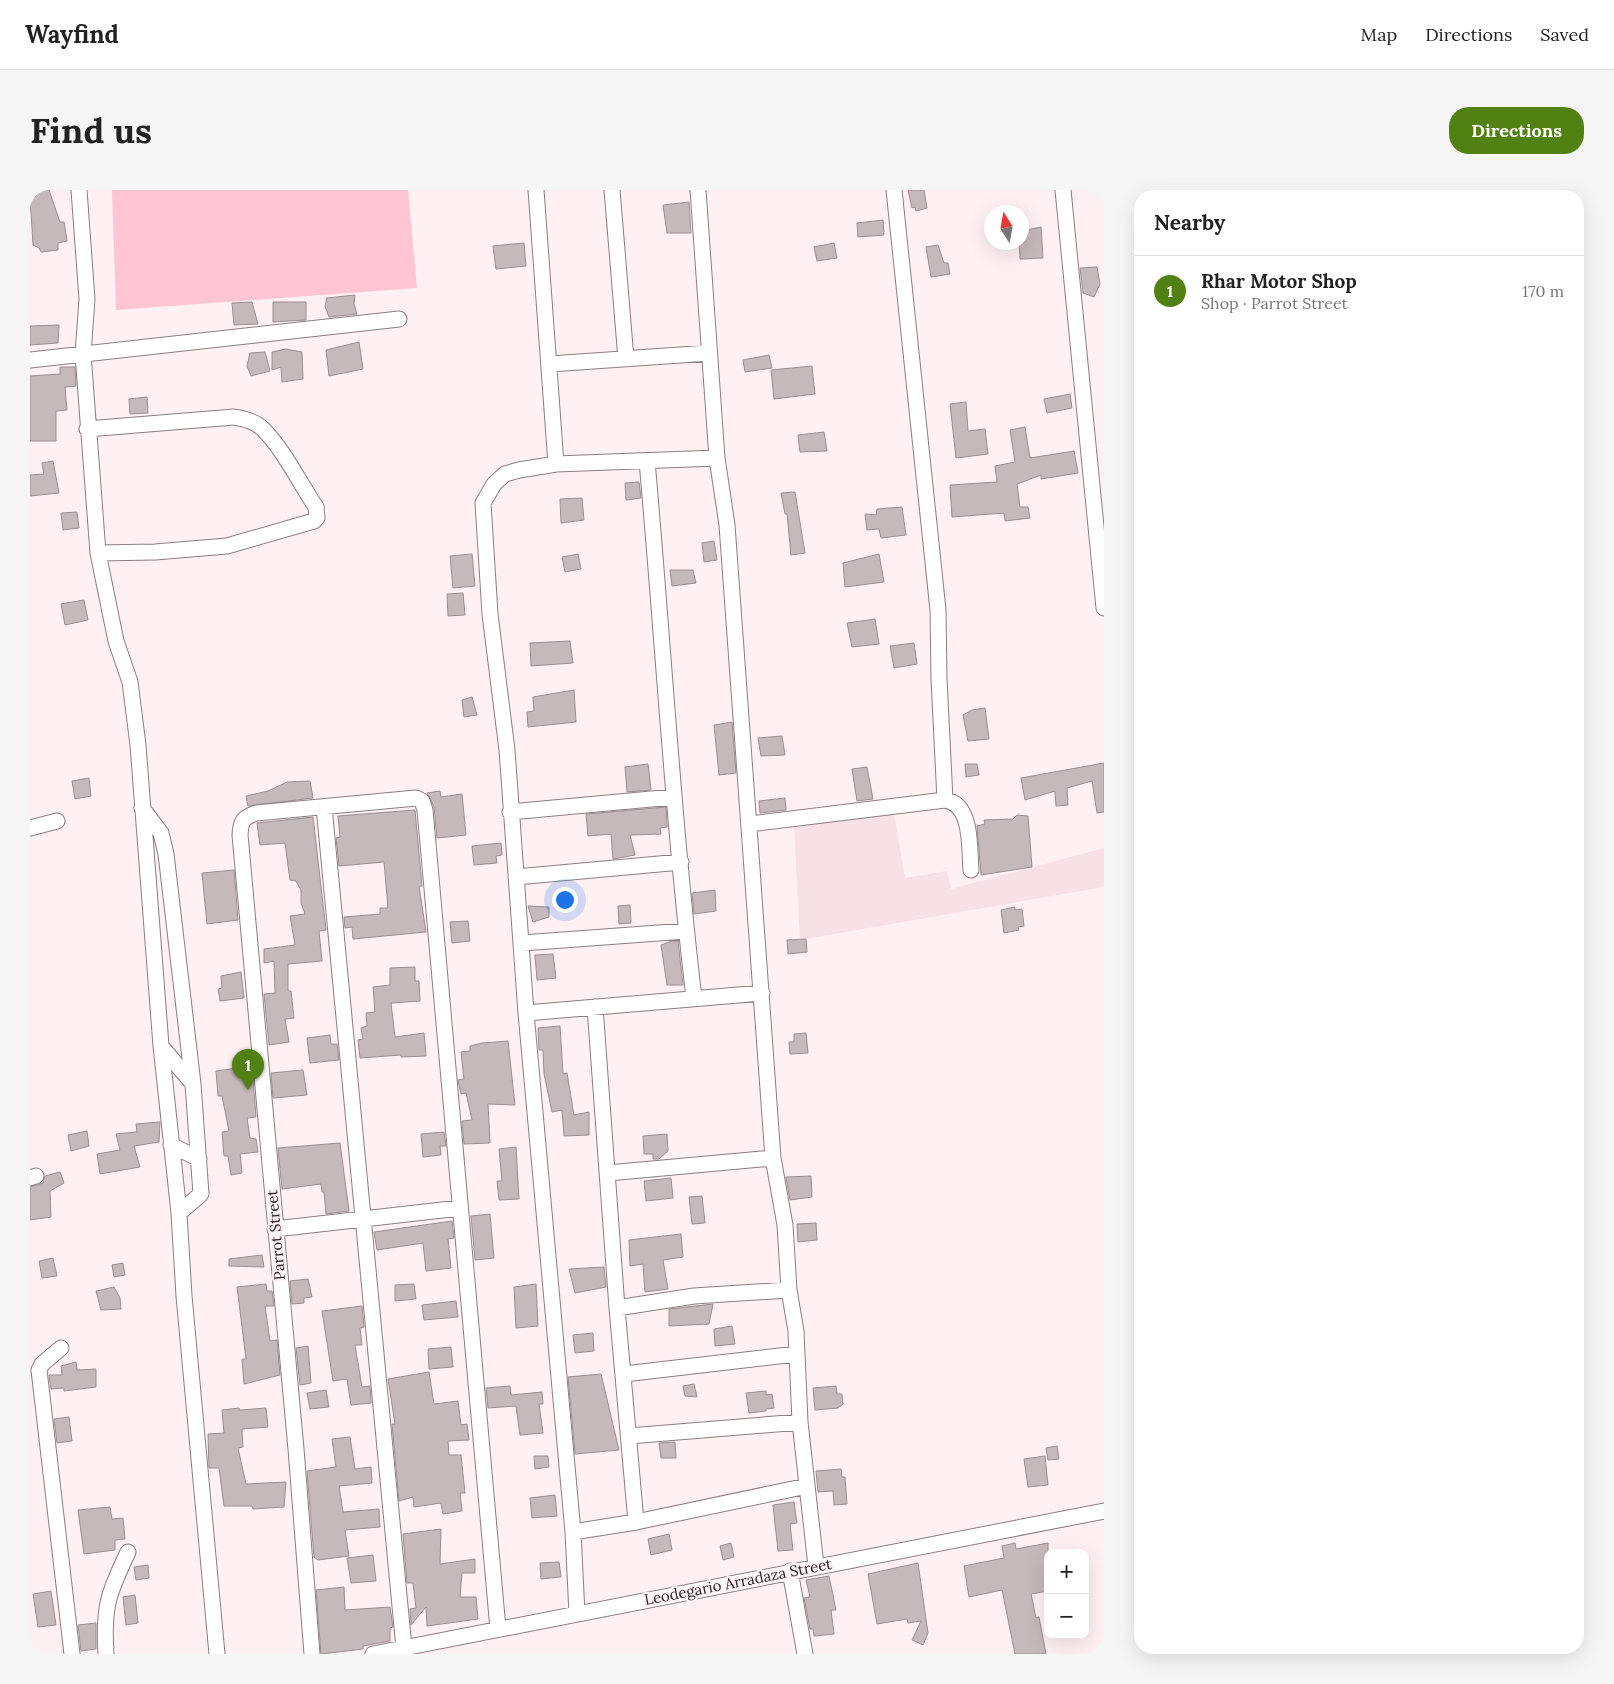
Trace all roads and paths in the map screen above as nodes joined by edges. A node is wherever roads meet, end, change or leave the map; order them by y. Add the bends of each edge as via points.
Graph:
1 (79, 190) edge
2 (536, 190) edge
3 (612, 190) edge
4 (698, 190) edge
5 (894, 190) edge
6 (1064, 190) edge
7 (399, 319) dead end
8 (709, 353) junction
9 (83, 354) junction
10 (626, 359) junction
11 (30, 360) edge
12 (550, 364) junction
13 (87, 430) junction
14 (716, 458) junction
15 (647, 461) junction
16 (556, 464) junction
17 (98, 553) junction
18 (1104, 608) edge
19 (673, 796) junction
20 (945, 800) junction
21 (142, 808) junction
22 (324, 808) junction
23 (510, 812) junction
24 (57, 821) dead end
25 (750, 824) junction
26 (30, 828) edge
27 (158, 829) junction
28 (145, 845) junction
29 (681, 862) junction
30 (971, 870) dead end
31 (516, 877) junction
32 (686, 931) junction
33 (522, 943) junction
34 (762, 993) junction
35 (694, 998) junction
36 (595, 1007) junction
37 (526, 1013) junction
38 (161, 1046) junction
39 (193, 1084) junction
40 (171, 1144) junction
41 (772, 1158) junction
42 (199, 1159) junction
43 (608, 1173) junction
44 (460, 1208) junction
45 (179, 1213) junction
46 (365, 1220) junction
47 (275, 1229) junction
48 (789, 1290) junction
49 (617, 1308) junction
50 (61, 1348) dead end
51 (796, 1354) junction
52 (624, 1374) junction
53 (800, 1422) junction
54 (629, 1436) junction
55 (807, 1486) junction
56 (1104, 1511) edge
57 (636, 1522) junction
58 (573, 1532) junction
59 (128, 1552) dead end
60 (816, 1566) junction
61 (790, 1571) junction
62 (577, 1614) junction
63 (498, 1629) junction
64 (404, 1648) junction
65 (72, 1654) edge
66 (106, 1654) edge
67 (217, 1654) edge
68 (312, 1654) edge
69 (373, 1654) edge
70 (804, 1654) edge

1 - 9 street via 87,299
2 - 12 street
3 - 10 street
4 - 8 street
5 - 20 street via 938,610
6 - 18 street
7 - 9 street
8 - 10 street
8 - 14 street
9 - 11 street
9 - 13 street
10 - 12 street
12 - 16 street
13 - 17 street
13 - 17 street via 234,417 249,420 262,428 278,449 316,508 317,515 314,521 227,546
14 - 15 street
14 - 25 street via 728,524
15 - 16 street
15 - 19 street
16 - 23 street via 505,474 494,484 483,503 490,614 507,750
17 - 21 street via 116,641 130,682
19 - 23 street
19 - 29 street
20 - 25 street
20 - 30 street via 953,801 961,809 966,824
21 - 27 street
21 - 28 street
22 - 44 street via 416,798 422,801
22 - 46 street
22 - 47 street, Parrot Street via 256,813 244,817 241,822
23 - 31 street
24 - 26 street
25 - 34 street
27 - 28 street
27 - 39 street via 166,854
28 - 38 street
29 - 31 street
29 - 32 street
31 - 33 street
32 - 33 street
32 - 35 street
33 - 37 street
34 - 35 street
34 - 41 street
35 - 36 street
36 - 37 street
36 - 43 street
37 - 58 street
38 - 39 street
38 - 40 street
39 - 42 street
40 - 42 street
40 - 45 street
41 - 43 street
41 - 48 street via 785,1225
42 - 45 street via 201,1194
43 - 49 street
44 - 46 street
44 - 63 street
45 - 67 street
46 - 47 street
46 - 64 street
47 - 68 street, Parrot Street
48 - 49 street via 694,1296
48 - 51 street via 796,1331
49 - 52 street
50 - 65 street via 39,1370
51 - 52 street
51 - 53 street
52 - 54 street
53 - 54 street
53 - 55 street
54 - 57 street
55 - 57 street
55 - 60 street
56 - 60 street, Leodegario Arradaza Street
57 - 58 street
58 - 62 street
59 - 66 street via 106,1606
60 - 61 street, Leodegario Arradaza Street
61 - 62 street, Leodegario Arradaza Street
61 - 70 street
62 - 63 street, Leodegario Arradaza Street
63 - 64 street, Leodegario Arradaza Street
64 - 69 street, Leodegario Arradaza Street

